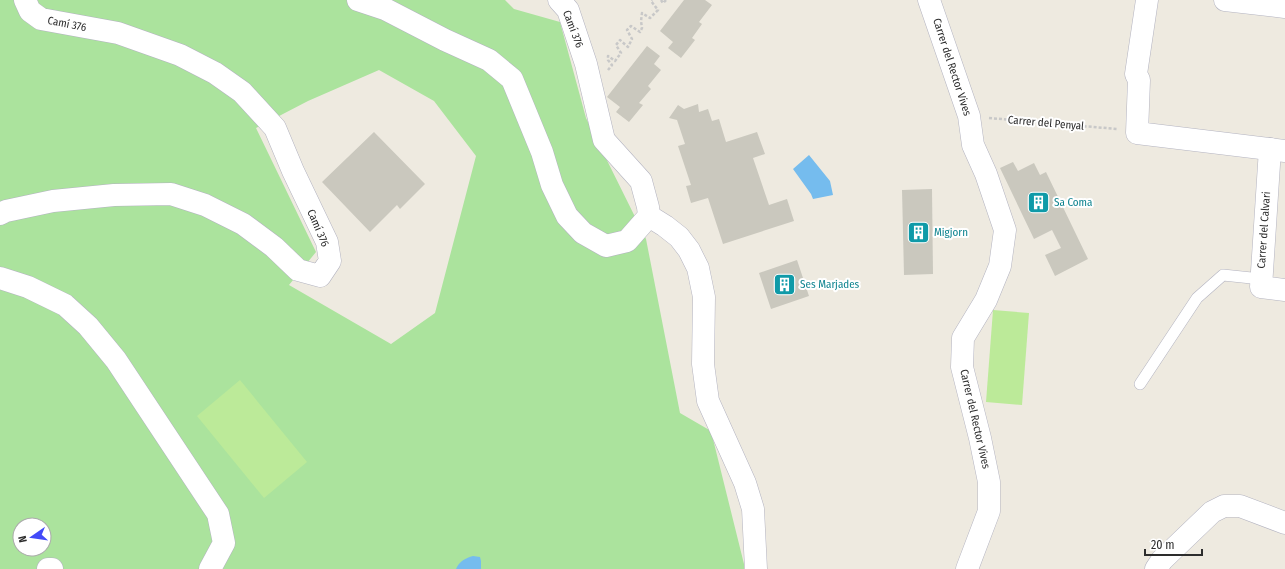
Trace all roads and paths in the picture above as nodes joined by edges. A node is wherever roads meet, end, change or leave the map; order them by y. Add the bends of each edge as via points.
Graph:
1 (25, 0) edge
2 (358, 0) edge
3 (559, 0) edge
4 (652, 0) edge
5 (661, 0) edge
6 (666, 0) edge
7 (929, 0) edge
8 (1147, 0) edge
9 (1225, 0) edge
10 (1285, 7) edge
11 (589, 76) junction
12 (969, 116) junction
13 (1130, 131) junction
14 (1278, 150) edge
15 (0, 214) edge
16 (648, 216) junction
17 (0, 278) edge
18 (1261, 279) junction
19 (1285, 290) edge
20 (1140, 384) dead end
21 (1285, 523) edge
22 (48, 569) edge
23 (52, 569) edge
24 (210, 569) edge
25 (756, 569) edge
26 (967, 569) edge
27 (1156, 569) edge

1 - 15 street, Camí 376 via 30,11 41,19 118,33 180,55 215,73 242,92 275,128 327,242 330,261 320,276 298,270 274,247 243,224 205,205 171,194 114,195 53,201
2 - 16 street via 385,9 489,60 512,79 542,152 552,185 567,216 583,233 606,246 627,241
3 - 11 street, Camí 376 via 568,10
4 - 11 path via 658,10 650,18 642,12 640,32 631,26 627,30 632,39 628,47 620,40 616,45 621,53 615,61 608,56 612,65 608,71 601,67
5 - 6 path
7 - 12 street, Carrer del Rector Vives
8 - 13 street via 1136,74 1139,80
9 - 10 street
11 - 16 street, Camí 376 via 604,140 641,181
12 - 13 path, Carrer del Penyal
12 - 26 street, Carrer del Rector Vives via 973,145 1005,230 1000,266 986,300 963,338 962,367 989,482 989,511
13 - 14 street
14 - 18 street, Carrer del Calvari
16 - 25 street via 679,237 698,268 704,297 703,364 708,401 745,483 753,509
17 - 24 street via 28,287 65,305 88,326 116,360 218,514 224,543
18 - 19 street, Carrer del Calvari via 1261,287
18 - 20 lane via 1223,275 1197,298
21 - 27 street via 1240,506 1224,506 1212,512 1162,560
22 - 23 street

